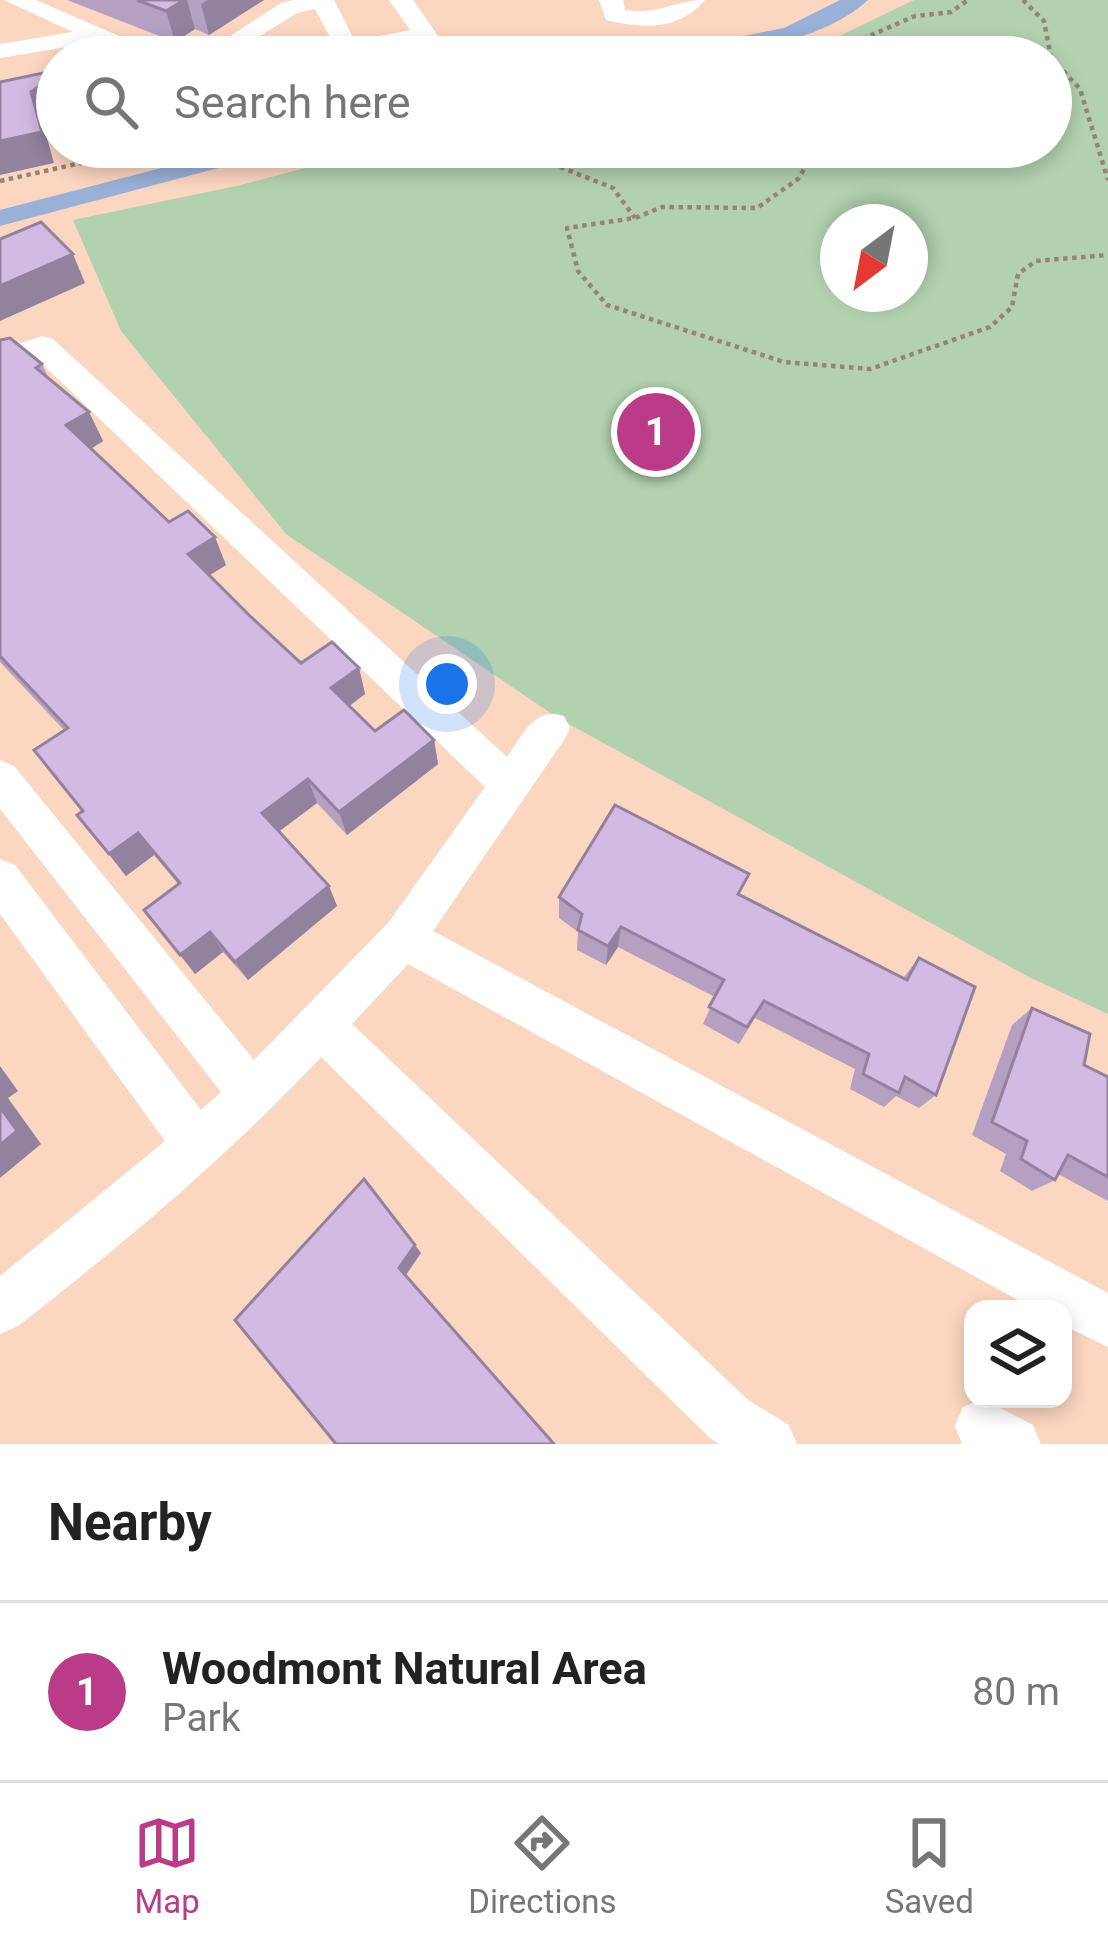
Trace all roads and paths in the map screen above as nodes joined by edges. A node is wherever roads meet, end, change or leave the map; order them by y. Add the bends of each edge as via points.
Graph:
1 (16, 0) edge
2 (401, 0) edge
3 (610, 0) edge
4 (693, 0) edge
5 (968, 0) edge
6 (1023, 0) edge
7 (45, 10) junction
8 (102, 34) junction
9 (425, 34) joint
10 (90, 36) edge
11 (106, 36) edge
12 (244, 36) edge
13 (341, 36) edge
14 (415, 36) edge
15 (869, 36) edge
16 (1047, 36) edge
17 (0, 37) edge
18 (36, 45) edge
19 (0, 51) edge
20 (1072, 79) edge
21 (58, 168) edge
22 (562, 168) edge
23 (805, 168) edge
24 (1108, 180) edge
25 (0, 181) edge
26 (634, 218) junction
27 (1108, 256) edge
28 (0, 362) edge
29 (550, 728) dead end
30 (0, 778) edge
31 (510, 785) junction
32 (0, 879) edge
33 (403, 938) junction
34 (320, 1024) junction
35 (253, 1095) junction
36 (197, 1144) junction
37 (0, 1308) edge
38 (1108, 1322) edge
39 (770, 1444) edge

1 - 7 lane
2 - 9 lane
3 - 4 lane via 614,15 648,23
5 - 15 path
6 - 16 path via 1044,21
7 - 8 lane
7 - 17 lane
8 - 10 lane
8 - 11 lane
9 - 14 lane
12 - 13 lane via 289,8 322,0
18 - 19 lane
20 - 24 path
21 - 25 path
22 - 26 path via 613,188
23 - 26 path via 757,208 683,205
26 - 27 path via 567,228 568,253 607,304 784,362 827,368 870,369 990,328 1012,307 1018,274 1036,261
28 - 31 lane via 42,346
29 - 31 lane
30 - 35 lane
31 - 33 lane
32 - 36 lane
33 - 34 lane
33 - 38 lane
34 - 35 lane
34 - 39 lane via 729,1419
35 - 36 lane
36 - 37 lane

